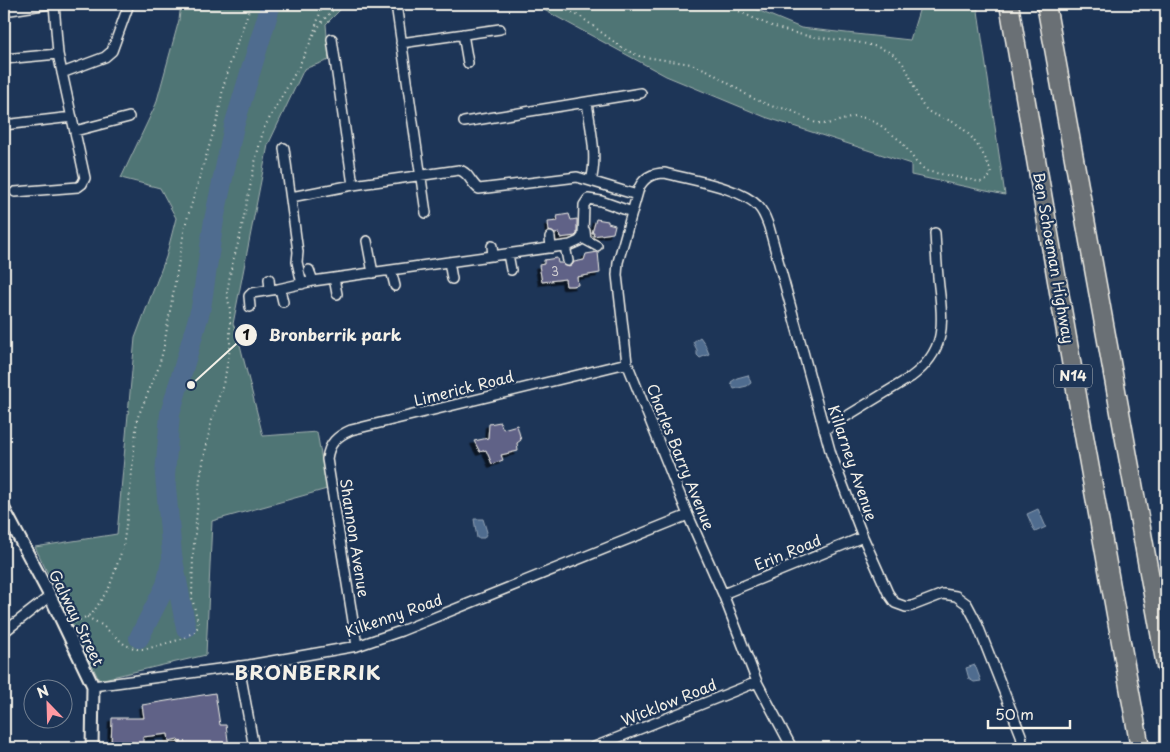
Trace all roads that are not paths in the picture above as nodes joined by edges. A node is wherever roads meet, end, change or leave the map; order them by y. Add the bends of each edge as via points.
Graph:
1 (49, 4) edge
2 (54, 4) edge
3 (129, 4) edge
4 (396, 4) edge
5 (1009, 4) edge
6 (1046, 4) edge
7 (4, 11) edge
8 (500, 29) dead end
9 (463, 34) junction
10 (332, 39) dead end
11 (401, 43) junction
12 (58, 54) junction
13 (4, 59) edge
14 (468, 64) dead end
15 (62, 73) junction
16 (641, 93) dead end
17 (587, 102) junction
18 (72, 117) junction
19 (130, 117) dead end
20 (464, 122) dead end
21 (4, 125) edge
22 (75, 131) junction
23 (284, 148) dead end
24 (660, 173) joint
25 (421, 175) junction
26 (588, 179) junction
27 (353, 186) junction
28 (587, 190) dead end
29 (15, 192) dead end
30 (637, 195) junction
31 (291, 197) junction
32 (585, 202) junction
33 (632, 212) junction
34 (426, 213) dead end
35 (585, 231) junction
36 (934, 233) dead end
37 (550, 237) dead end
38 (366, 241) dead end
39 (492, 246) dead end
40 (565, 246) junction
41 (597, 246) dead end
42 (551, 248) junction
43 (434, 254) dead end
44 (508, 254) junction
45 (493, 256) junction
46 (568, 261) dead end
47 (449, 262) junction
48 (436, 264) junction
49 (382, 269) junction
50 (309, 270) dead end
51 (511, 270) dead end
52 (269, 278) dead end
53 (334, 278) junction
54 (452, 279) dead end
55 (313, 281) junction
56 (302, 284) junction
57 (395, 286) dead end
58 (280, 289) junction
59 (270, 290) junction
60 (337, 294) dead end
61 (283, 302) dead end
62 (250, 307) dead end
63 (628, 363) junction
64 (824, 430) junction
65 (328, 464) joint
66 (4, 509) edge
67 (688, 515) junction
68 (864, 537) junction
69 (723, 594) junction
70 (50, 596) junction
71 (4, 632) edge
72 (357, 646) junction
73 (239, 666) junction
74 (1166, 666) edge
75 (757, 682) junction
76 (93, 686) junction
77 (92, 748) edge
78 (254, 748) edge
79 (592, 748) edge
80 (792, 748) edge
81 (1023, 748) edge
82 (1140, 748) edge

1 - 7 street
2 - 12 street
3 - 15 street via 112,51 105,57
4 - 11 street
5 - 82 highway, Ben Schoeman Highway / N14
6 - 74 highway, N14
8 - 9 street
9 - 11 street
9 - 14 street
10 - 27 street
11 - 25 street
12 - 13 street
12 - 15 street
15 - 18 street
16 - 17 street
17 - 20 street
17 - 26 street via 594,157 594,171
18 - 21 street
18 - 22 street
19 - 22 street
22 - 29 street via 84,170 82,184 78,187
23 - 31 street
24 - 30 street, Charles Barry Avenue via 644,180
24 - 64 street, Killarney Avenue via 741,194 763,212
25 - 26 street via 459,170 480,189 577,177
25 - 27 street
25 - 34 street
26 - 30 street
27 - 31 street
28 - 32 street
30 - 33 street, Charles Barry Avenue
31 - 56 street
32 - 33 street via 593,199
32 - 35 street
33 - 63 street, Charles Barry Avenue via 617,275
35 - 40 street via 579,241
35 - 41 street via 586,240
36 - 64 street via 942,324 933,356 911,377
37 - 42 street
38 - 49 street
39 - 45 street
40 - 42 street
40 - 46 street
42 - 44 street
43 - 48 street
44 - 45 street
44 - 51 street
45 - 47 street
47 - 48 street
47 - 54 street
48 - 49 street
49 - 53 street via 359,270
49 - 57 street
50 - 55 street
52 - 59 street
53 - 55 street
53 - 60 street
55 - 56 street
56 - 58 street
58 - 59 street
58 - 61 street
59 - 62 street via 252,293 249,296
63 - 65 street, Limerick Road via 351,430 333,442
63 - 67 street, Charles Barry Avenue
64 - 68 street, Killarney Avenue
65 - 72 street, Shannon Avenue
66 - 70 street, Galway Street
67 - 69 street, Charles Barry Avenue
67 - 72 street, Kilkenny Road
68 - 69 street, Erin Road
68 - 81 street, Killarney Avenue via 888,594 895,603 906,607 950,594 967,604 1021,735
69 - 75 street, Charles Barry Avenue
70 - 71 street
70 - 76 street, Galway Street
72 - 73 street, Kilkenny Road
73 - 76 street, Kilkenny Road
73 - 78 street
75 - 79 street, Wicklow Road
75 - 80 street, Charles Barry Avenue
76 - 77 street, Galway Street

